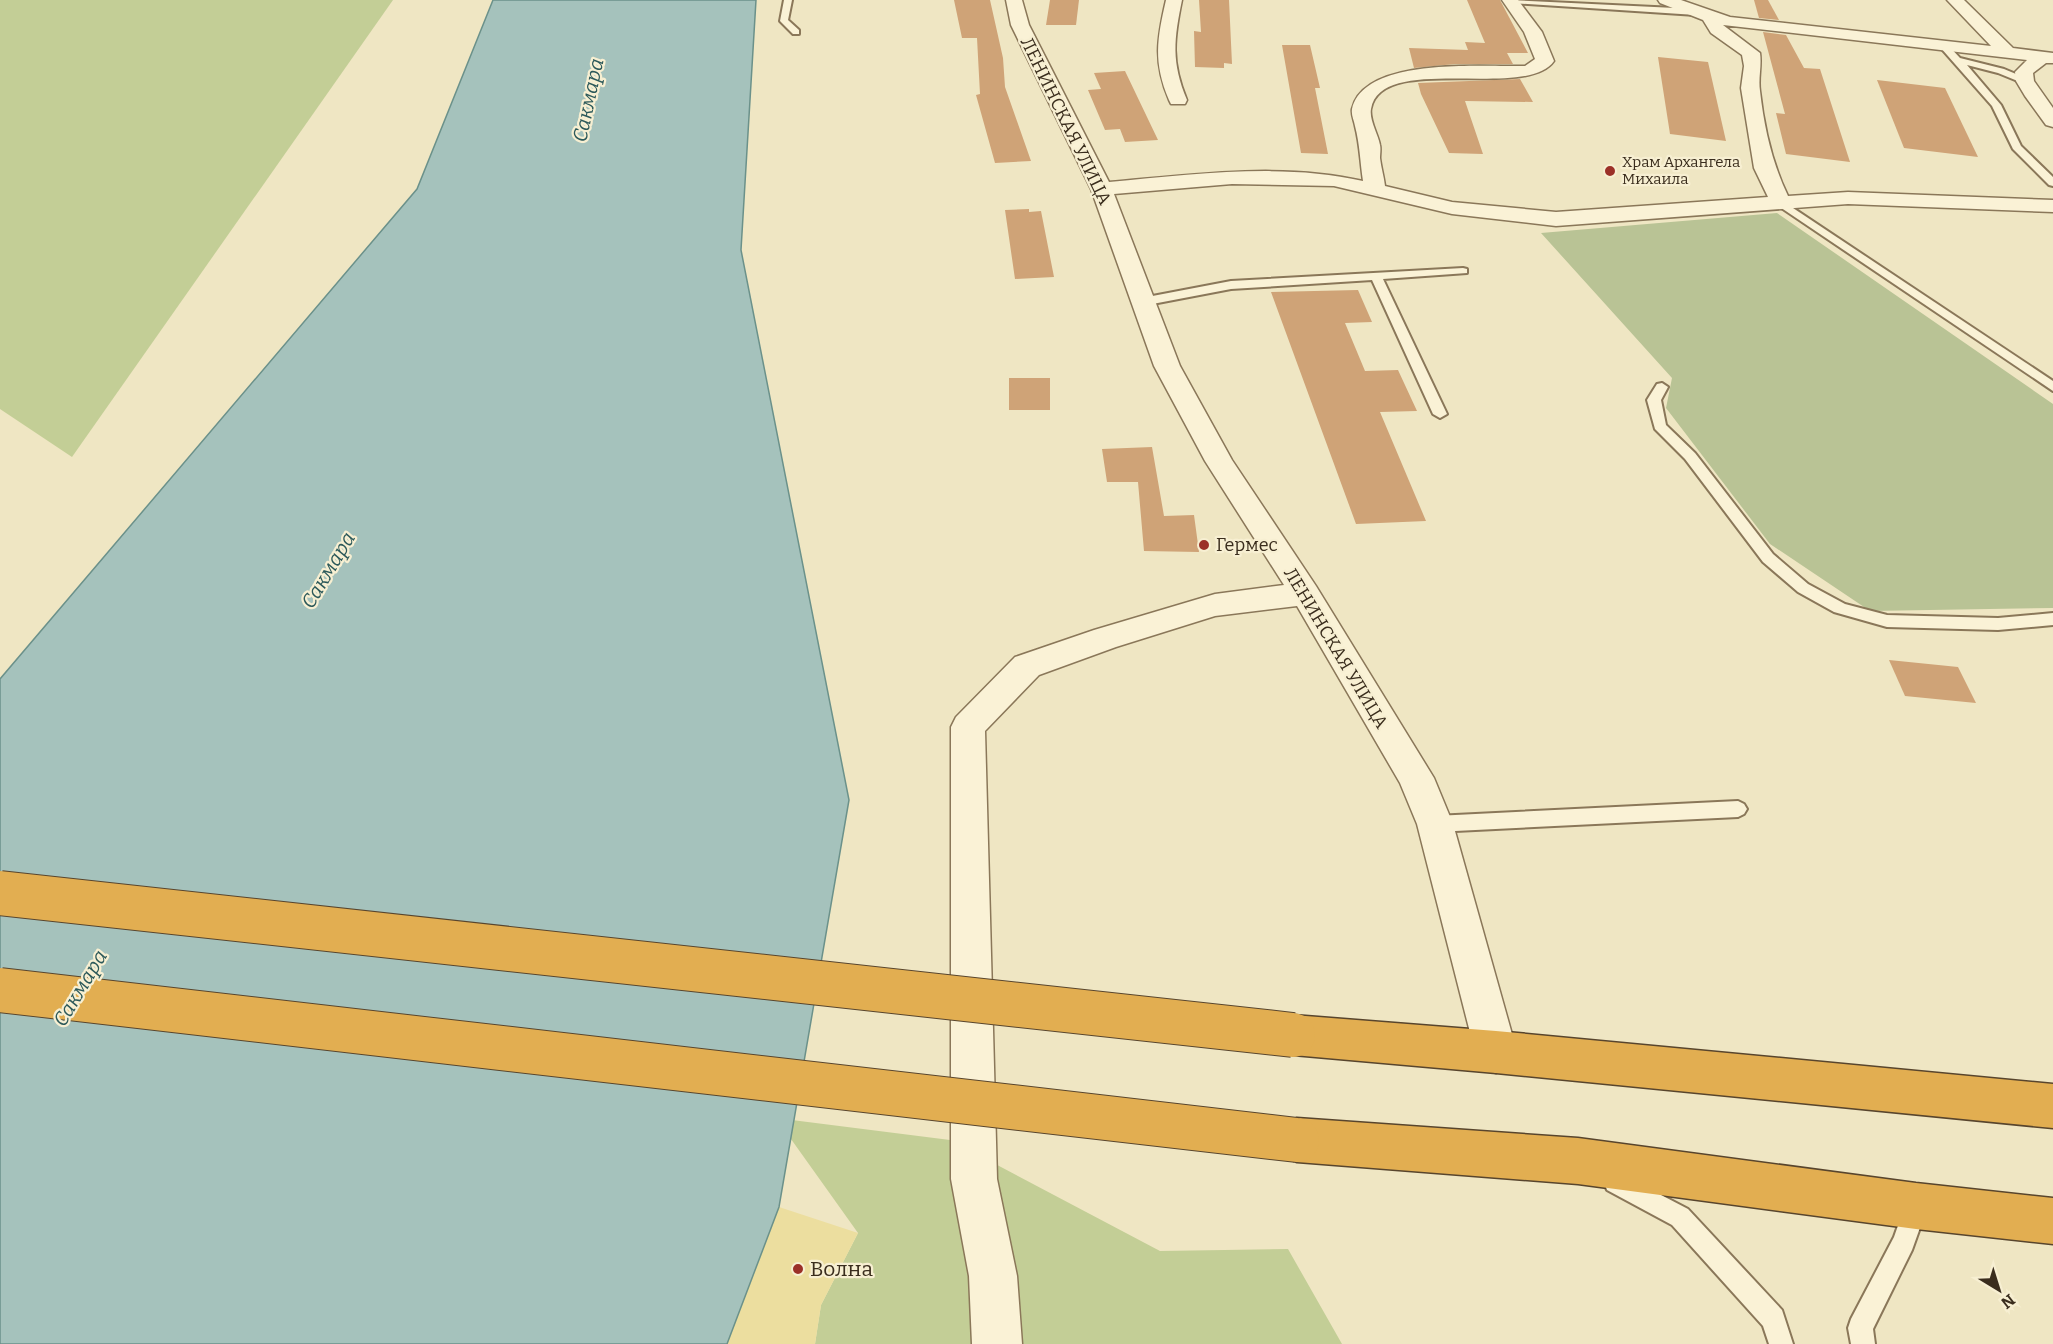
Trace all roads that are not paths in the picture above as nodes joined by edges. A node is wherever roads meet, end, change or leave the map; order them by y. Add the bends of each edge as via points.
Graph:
1 (788, 0) edge
2 (1014, 0) edge
3 (1174, 0) edge
4 (1666, 0) edge
5 (1955, 0) edge
6 (1510, 1) edge
7 (1702, 10) edge
8 (796, 32) dead end
9 (1943, 45) junction
10 (2007, 52) junction
11 (2048, 57) edge
12 (1958, 60) junction
13 (2025, 81) junction
14 (1178, 100) dead end
15 (2053, 121) edge
16 (2053, 183) edge
17 (1375, 188) junction
18 (1102, 189) junction
19 (1780, 203) junction
20 (2053, 206) edge
21 (1463, 271) dead end
22 (1376, 276) junction
23 (1142, 302) junction
24 (1662, 387) dead end
25 (2053, 387) edge
26 (1440, 414) dead end
27 (1305, 594) junction
28 (2053, 619) edge
29 (1738, 809) dead end
30 (1435, 824) junction
31 (0, 893) edge
32 (0, 990) edge
33 (1496, 1052) junction
34 (2053, 1106) edge
35 (1578, 1161) junction
36 (1916, 1206) junction
37 (2053, 1221) edge
38 (998, 1344) edge
39 (1781, 1344) edge
40 (1863, 1344) edge

1 - 8 lane via 784,21
2 - 18 street, ЛЕНИНСКАЯ УЛИЦА via 1042,73
3 - 14 street via 1164,54 1167,76
4 - 7 street
5 - 10 street
6 - 7 lane
6 - 17 street via 1533,33 1545,61 1529,71 1399,77 1377,87 1364,101 1361,112 1371,147
7 - 9 street via 1730,22
7 - 19 street via 1717,29 1751,53 1750,88 1764,168
9 - 10 street
9 - 12 lane
10 - 11 street
11 - 13 street via 2024,72
12 - 13 lane
12 - 16 lane via 1996,105 2017,147
13 - 15 street
17 - 18 street via 1334,180 1232,178
17 - 19 street via 1452,208 1556,219
18 - 23 street, ЛЕНИНСКАЯ УЛИЦА
19 - 20 street via 1848,198
19 - 25 lane
21 - 22 lane
22 - 23 lane via 1231,285
22 - 26 lane
23 - 27 street, ЛЕНИНСКАЯ УЛИЦА via 1167,366 1220,461
24 - 28 lane via 1654,400 1660,426 1690,456 1768,558 1803,588 1840,608 1887,621 1998,624
27 - 30 street, ЛЕНИНСКАЯ УЛИЦА via 1416,778
27 - 38 street via 1215,605 1027,666 968,727 974,1179 993,1276
29 - 30 lane
30 - 33 street, ЛЕНИНСКАЯ УЛИЦА
31 - 33 highway, bridge via 1293,1035
32 - 35 highway, bridge via 1297,1140
33 - 34 highway
35 - 36 highway
35 - 39 lane via 1680,1217 1773,1319
36 - 37 highway
36 - 40 lane via 1904,1242 1860,1328

